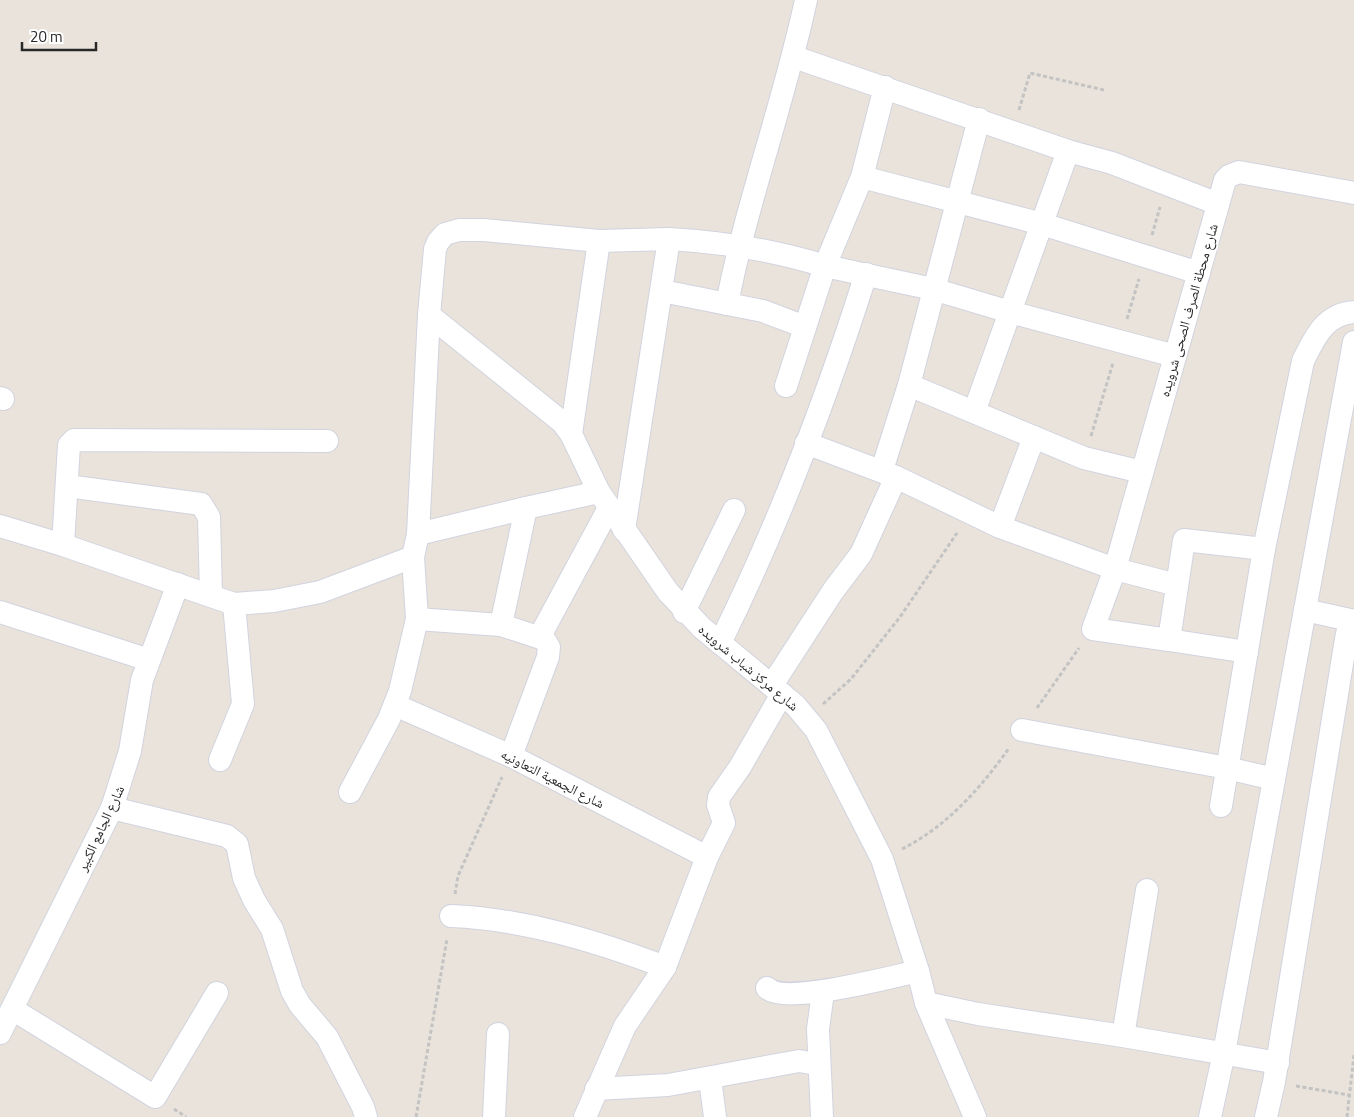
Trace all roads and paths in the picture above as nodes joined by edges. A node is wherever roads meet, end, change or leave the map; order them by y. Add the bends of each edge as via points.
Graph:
1 (806, 0) edge
2 (794, 57) junction
3 (885, 87) junction
4 (1104, 90) dead end
5 (1010, 107) dead end
6 (979, 119) junction
7 (1068, 151) junction
8 (862, 177) junction
9 (1354, 193) edge
10 (957, 200) junction
11 (1218, 204) junction
12 (1042, 224) junction
13 (670, 239) junction
14 (599, 241) junction
15 (738, 245) junction
16 (825, 266) junction
17 (1199, 273) junction
18 (866, 274) junction
19 (933, 289) junction
20 (662, 291) junction
21 (727, 304) junction
22 (1010, 312) junction
23 (1354, 312) edge
24 (429, 315) junction
25 (806, 326) junction
26 (1354, 342) edge
27 (1176, 356) junction
28 (909, 385) junction
29 (786, 386) dead end
30 (974, 412) junction
31 (571, 434) junction
32 (1034, 437) junction
33 (327, 441) dead end
34 (806, 443) junction
35 (1142, 472) junction
36 (889, 473) junction
37 (67, 486) junction
38 (604, 500) junction
39 (526, 508) junction
40 (734, 510) dead end
41 (970, 513) junction
42 (0, 526) edge
43 (1000, 527) junction
44 (624, 530) junction
45 (418, 534) junction
46 (63, 545) junction
47 (1264, 549) junction
48 (413, 557) junction
49 (1115, 569) junction
50 (178, 584) junction
51 (1177, 585) junction
52 (211, 595) junction
53 (234, 604) junction
54 (1305, 610) junction
55 (0, 612) edge
56 (684, 612) junction
57 (417, 619) junction
58 (1352, 621) edge
59 (501, 625) junction
60 (1093, 629) junction
61 (540, 636) junction
62 (1169, 640) junction
63 (720, 643) junction
64 (1246, 652) junction
65 (149, 660) junction
66 (777, 690) junction
67 (395, 705) junction
68 (807, 717) junction
69 (1022, 730) junction
70 (511, 756) junction
71 (220, 760) dead end
72 (1227, 768) junction
73 (1274, 779) junction
74 (350, 792) dead end
75 (1221, 806) dead end
76 (112, 808) junction
77 (707, 857) junction
78 (882, 859) junction
79 (1147, 890) dead end
80 (451, 916) dead end
81 (665, 967) junction
82 (918, 972) junction
83 (766, 988) dead end
84 (824, 992) junction
85 (217, 993) dead end
86 (926, 1003) junction
87 (12, 1009) junction
88 (0, 1033) edge
89 (498, 1034) dead end
90 (1122, 1036) junction
91 (1224, 1053) junction
92 (1354, 1055) edge
93 (818, 1064) junction
94 (1276, 1073) junction
95 (710, 1079) junction
96 (596, 1089) junction
97 (1350, 1095) junction
98 (366, 1117) edge
99 (494, 1117) edge
100 (585, 1117) edge
101 (715, 1117) edge
102 (822, 1117) edge
103 (975, 1117) edge
104 (1210, 1117) edge
105 (1266, 1117) edge
106 (1347, 1117) edge

1 - 2 street
2 - 3 street
2 - 15 street
3 - 6 street
3 - 8 street
4 - 5 path via 1030,73 1019,110
6 - 7 street
6 - 10 street
7 - 11 street via 1112,163
7 - 12 street
8 - 10 street
8 - 16 street
9 - 11 street, شارع محطة الصرف الصحى شرويده via 1239,172 1225,180
10 - 12 street
10 - 19 street
11 - 17 street, شارع محطة الصرف الصحى شرويده
12 - 17 street
12 - 22 street
13 - 14 street
13 - 15 street
13 - 20 street
14 - 24 street via 484,230 450,232 435,249
14 - 31 street
15 - 16 street
15 - 21 street
16 - 18 street
16 - 25 street
17 - 27 street, شارع محطة الصرف الصحى شرويده
18 - 19 street
18 - 34 street
19 - 22 street
19 - 28 street
20 - 21 street
20 - 44 street
21 - 25 street
22 - 27 street
22 - 30 street
23 - 47 street via 1342,313 1328,321 1317,333 1303,361
24 - 31 street, شارع مركز شباب شرويده via 552,412
24 - 45 street
25 - 29 street
26 - 54 street
27 - 35 street, شارع محطة الصرف الصحى شرويده
28 - 30 street
28 - 36 street
30 - 32 street
31 - 38 street, شارع مركز شباب شرويده
32 - 35 street via 1084,458
32 - 43 street
33 - 37 street via 80,439 71,441 69,445
34 - 36 street
34 - 63 street via 769,539
35 - 49 street, شارع محطة الصرف الصحى شرويده
36 - 41 street
36 - 66 street via 861,554 833,591
37 - 46 street
37 - 52 street via 201,504 209,517
38 - 39 street
38 - 44 street, شارع مركز شباب شرويده
38 - 61 street
39 - 45 street
39 - 59 street
40 - 56 street
41 - 43 street
41 - 68 path via 900,617 851,679
42 - 46 street
43 - 49 street
44 - 56 street, شارع مركز شباب شرويده
45 - 48 street
46 - 50 street
47 - 51 street via 1184,540
47 - 64 street
48 - 53 street via 320,592 274,601
48 - 57 street
49 - 51 street
49 - 60 street, شارع محطة الصرف الصحى شرويده
50 - 52 street
50 - 65 street, شارع الجامع الكبير
51 - 62 street
52 - 53 street
53 - 71 street via 242,704
54 - 58 street
54 - 73 street
55 - 65 street
56 - 63 street, شارع مركز شباب شرويده
57 - 59 street
57 - 67 street
58 - 94 street
59 - 61 street
60 - 62 street
60 - 69 path
61 - 70 street via 549,647 548,657
62 - 64 street
63 - 66 street, شارع مركز شباب شرويده
64 - 72 street
65 - 76 street, شارع الجامع الكبير via 137,701 130,751
66 - 68 street, شارع مركز شباب شرويده
66 - 77 street via 740,767 719,797 724,823
67 - 70 street, شارع الجمعية التعاونيه
67 - 74 street
68 - 78 street, شارع مركز شباب شرويده
69 - 72 street
69 - 78 path via 992,772 953,814 916,842
70 - 77 street, شارع الجمعية التعاونيه
72 - 73 street
72 - 75 street
73 - 91 street
76 - 87 street, شارع الجامع الكبير
76 - 98 street via 227,836 237,844 244,878 272,929 292,991 326,1037 364,1107
77 - 81 street
78 - 82 street, شارع مركز شباب شرويده
79 - 90 street
80 - 81 street via 523,924 616,948
81 - 96 street via 625,1026
82 - 84 street
82 - 86 street, شارع مركز شباب شرويده
83 - 84 street via 776,992
84 - 93 street via 818,1029
85 - 87 street via 154,1097
86 - 90 street
86 - 103 street, شارع مركز شباب شرويده
87 - 88 street, شارع الجامع الكبير
89 - 99 street
90 - 91 street
91 - 94 street
91 - 104 street
92 - 97 path
93 - 95 street via 799,1061
93 - 102 street
94 - 97 path
94 - 105 street
95 - 96 street
95 - 101 street
96 - 100 street
97 - 106 path

